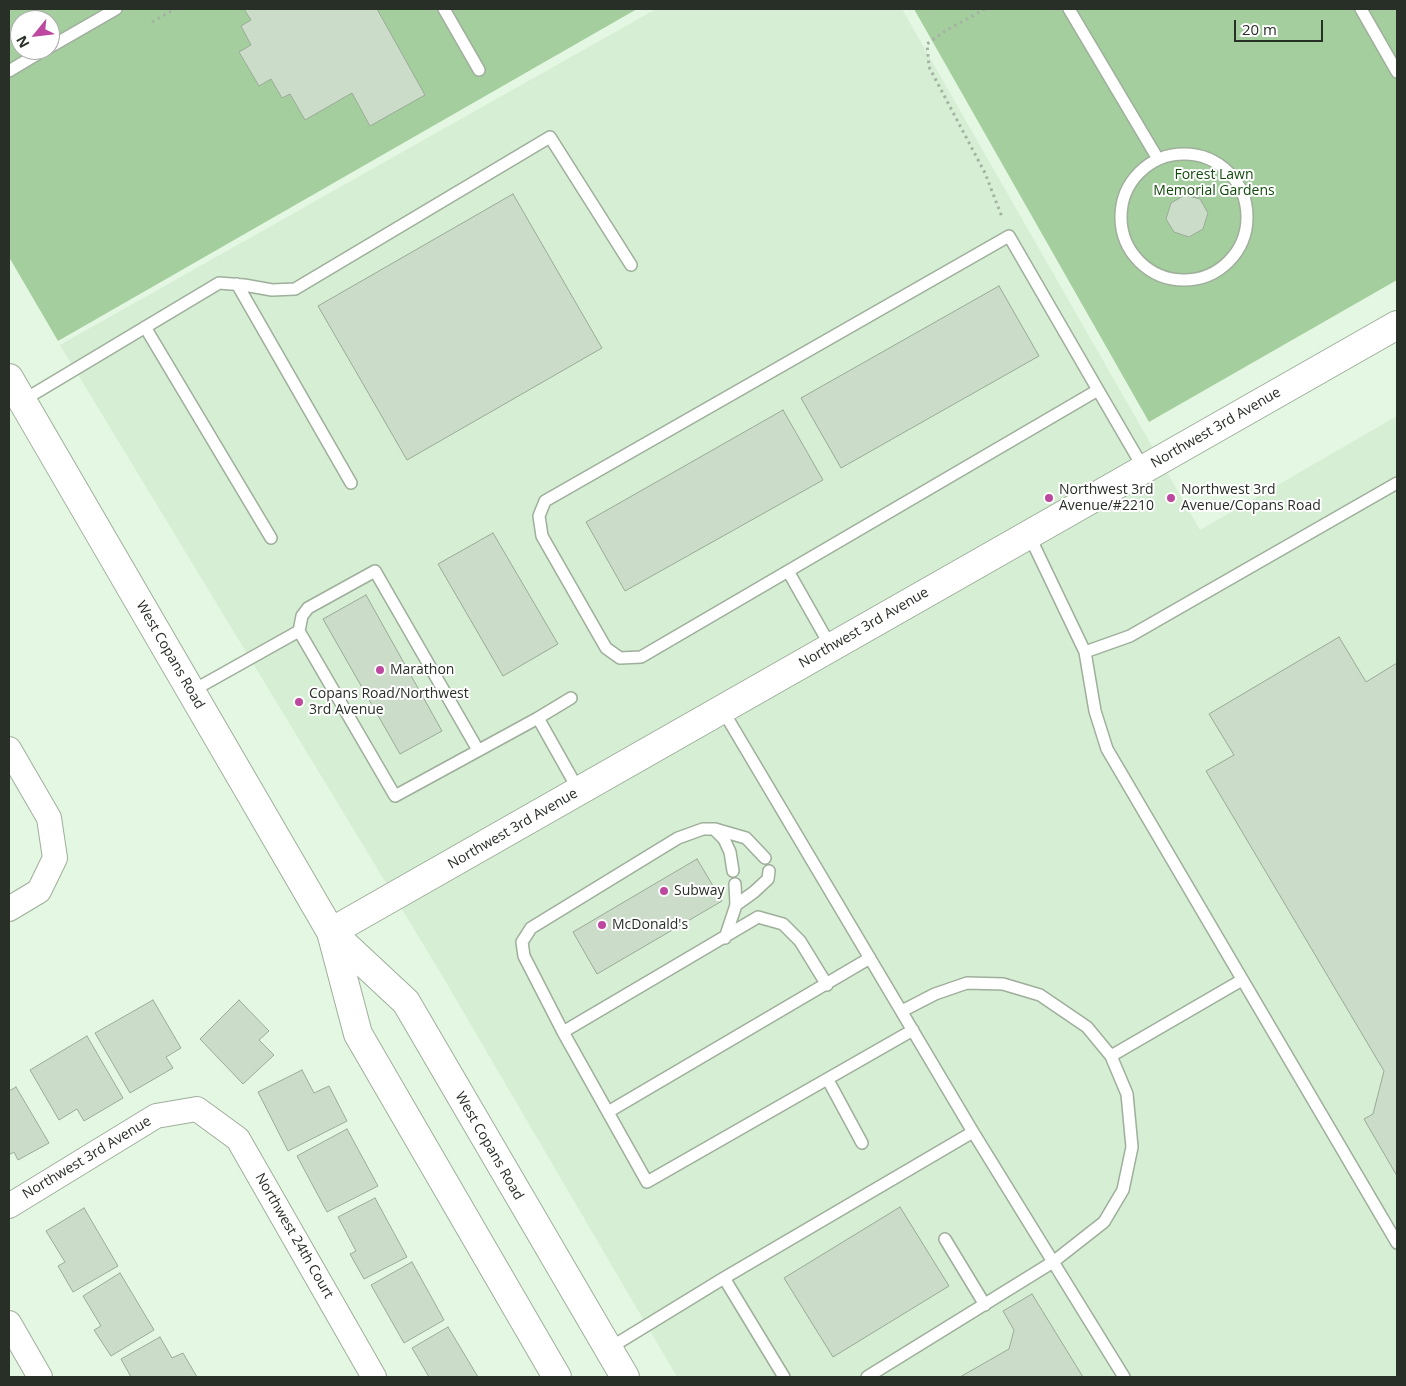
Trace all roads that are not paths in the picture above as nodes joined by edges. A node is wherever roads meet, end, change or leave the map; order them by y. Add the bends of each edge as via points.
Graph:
1 (116, 9) edge
2 (444, 9) edge
3 (1069, 9) edge
4 (1361, 9) edge
5 (60, 41) edge
6 (27, 60) edge
7 (479, 70) dead end
8 (9, 71) edge
9 (1397, 72) edge
10 (1158, 159) junction
11 (631, 265) dead end
12 (237, 284) junction
13 (1397, 325) edge
14 (145, 327) junction
15 (15, 389) edge
16 (1098, 390) junction
17 (1144, 469) junction
18 (351, 483) dead end
19 (1397, 483) edge
20 (1029, 535) junction
21 (271, 538) dead end
22 (788, 571) junction
23 (299, 631) junction
24 (831, 647) junction
25 (1085, 652) junction
26 (192, 691) junction
27 (571, 698) dead end
28 (722, 709) junction
29 (538, 718) junction
30 (9, 750) edge
31 (478, 750) junction
32 (579, 791) junction
33 (715, 829) junction
34 (765, 858) dead end
35 (769, 870) dead end
36 (733, 871) dead end
37 (735, 884) dead end
38 (736, 904) junction
39 (9, 909) edge
40 (332, 932) junction
41 (725, 938) junction
42 (870, 958) junction
43 (1242, 980) junction
44 (826, 985) junction
45 (902, 1011) junction
46 (913, 1030) junction
47 (563, 1032) junction
48 (1111, 1056) junction
49 (828, 1080) junction
50 (197, 1108) joint
51 (608, 1112) junction
52 (973, 1132) junction
53 (862, 1143) dead end
54 (9, 1206) edge
55 (945, 1239) dead end
56 (1397, 1243) edge
57 (1053, 1262) junction
58 (724, 1278) junction
59 (985, 1304) junction
60 (9, 1323) edge
61 (608, 1348) junction
62 (40, 1377) edge
63 (374, 1377) edge
64 (557, 1377) edge
65 (625, 1377) edge
66 (784, 1377) edge
67 (867, 1377) edge
68 (1124, 1377) edge

1 - 5 lane
2 - 7 lane
3 - 10 lane
4 - 9 lane
6 - 8 lane
10 - 10 lane via 1140,170 1128,187 1121,207 1122,228 1128,247 1141,264 1158,275 1179,280 1199,278 1218,270 1234,256 1243,237 1247,217 1243,197 1233,178 1218,164 1199,155 1178,154
11 - 12 lane via 550,137 295,289 272,290
12 - 14 lane via 219,283
12 - 18 lane
13 - 17 main road, Northwest 3rd Avenue
14 - 15 lane
14 - 21 lane
15 - 26 main road, West Copans Road
16 - 17 lane
16 - 22 lane
16 - 22 lane via 1009,236 545,500 540,516 542,536 606,648 620,658 641,657
17 - 20 main road, Northwest 3rd Avenue
19 - 25 lane via 1130,636
20 - 24 main road, Northwest 3rd Avenue
20 - 25 lane
22 - 24 lane
23 - 26 lane
23 - 31 lane via 395,796
23 - 31 lane via 302,616 308,608 375,572
24 - 28 main road, Northwest 3rd Avenue
25 - 43 lane via 1094,711 1107,749
26 - 40 main road, West Copans Road
27 - 29 lane
28 - 32 main road, Northwest 3rd Avenue
28 - 42 lane
29 - 31 lane
29 - 32 lane
30 - 39 street via 49,818 55,858 39,891
32 - 40 main road, Northwest 3rd Avenue
33 - 34 lane via 746,838
33 - 36 lane via 730,852
33 - 47 lane via 704,829 678,838 531,928 522,942 524,956
35 - 38 lane via 768,879
37 - 38 lane
38 - 41 lane
40 - 61 main road, West Copans Road via 406,1002
40 - 64 main road, West Copans Road via 358,1034
41 - 44 lane via 758,917 783,924 800,941
41 - 47 lane
42 - 44 lane
42 - 45 lane
43 - 48 lane
43 - 56 lane
44 - 51 lane
45 - 46 lane
45 - 48 lane via 935,994 967,983 1004,984 1040,996 1087,1027
46 - 49 lane
46 - 52 lane
47 - 51 lane
48 - 57 lane via 1127,1094 1130,1120 1132,1147 1123,1190 1104,1222
49 - 51 lane via 646,1182
49 - 53 lane
50 - 54 street, Northwest 3rd Avenue via 156,1116
50 - 63 street, Northwest 24th Court via 238,1139
52 - 57 lane
52 - 58 lane
55 - 59 lane
57 - 59 lane
57 - 68 lane
58 - 61 lane
58 - 66 lane
59 - 67 lane
60 - 62 street
61 - 65 main road, West Copans Road

